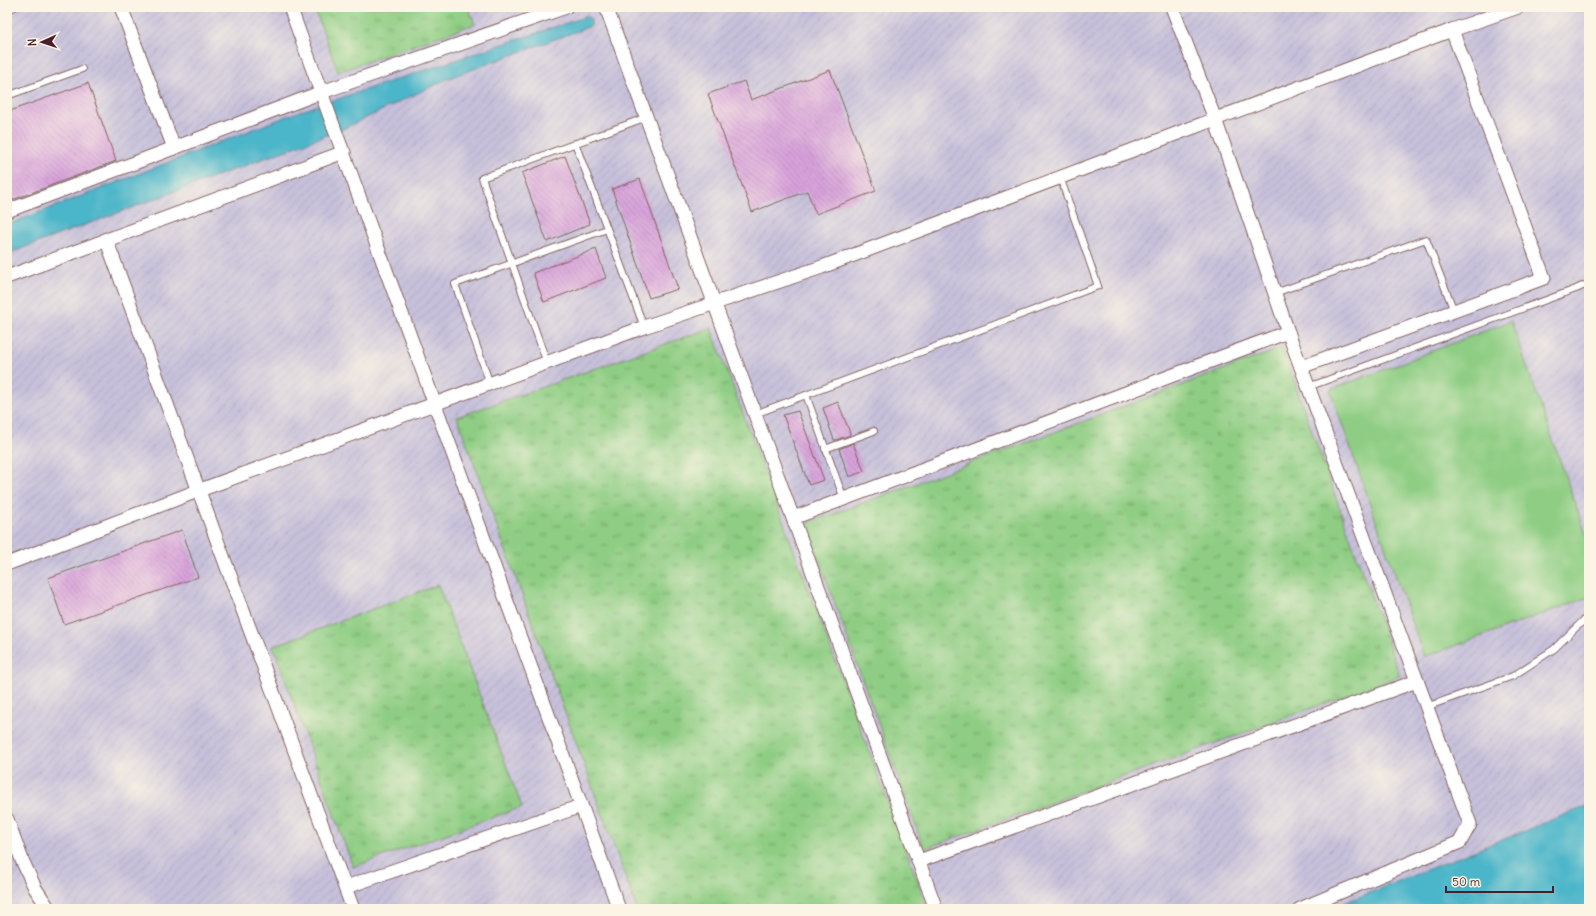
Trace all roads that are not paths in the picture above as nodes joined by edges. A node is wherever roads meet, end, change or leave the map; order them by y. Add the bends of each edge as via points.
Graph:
1 (15, 7) edge
2 (121, 7) edge
3 (290, 7) edge
4 (566, 7) edge
5 (606, 7) edge
6 (1172, 7) edge
7 (1518, 7) edge
8 (7, 10) edge
9 (1490, 12) edge
10 (1452, 30) junction
11 (82, 69) dead end
12 (322, 94) junction
13 (7, 96) edge
14 (647, 117) junction
15 (1215, 119) junction
16 (575, 143) junction
17 (174, 148) junction
18 (344, 152) junction
19 (1060, 178) junction
20 (7, 211) edge
21 (608, 229) junction
22 (106, 239) junction
23 (512, 264) junction
24 (7, 277) edge
25 (1589, 283) edge
26 (1275, 293) junction
27 (714, 304) junction
28 (1454, 311) junction
29 (644, 327) junction
30 (1288, 332) junction
31 (547, 363) junction
32 (1301, 367) junction
33 (490, 384) junction
34 (1308, 387) junction
35 (806, 394) junction
36 (436, 404) junction
37 (755, 414) junction
38 (874, 431) dead end
39 (825, 449) junction
40 (200, 490) junction
41 (844, 499) junction
42 (793, 518) junction
43 (7, 564) edge
44 (1589, 615) edge
45 (1417, 681) junction
46 (1426, 707) junction
47 (581, 806) junction
48 (7, 819) edge
49 (919, 861) junction
50 (346, 887) junction
51 (49, 909) edge
52 (353, 909) edge
53 (619, 909) edge
54 (936, 909) edge
55 (1300, 909) edge

1 - 8 lane
2 - 17 street
3 - 12 street
4 - 12 street
5 - 14 street
6 - 15 street
7 - 9 street
9 - 10 street
10 - 15 street
10 - 28 street via 1544,278
11 - 13 lane
12 - 17 street
12 - 18 street
14 - 16 lane
14 - 27 street
15 - 19 street
15 - 26 street
16 - 21 lane
16 - 23 lane via 482,178
17 - 20 street
18 - 22 street
18 - 36 street
19 - 27 street via 822,267
19 - 35 lane via 1098,286
21 - 23 lane
21 - 29 lane
22 - 24 street
22 - 40 street
23 - 31 lane
23 - 33 lane via 456,284
25 - 34 lane
26 - 28 lane via 1426,239
26 - 30 street
27 - 29 street
27 - 37 street
28 - 32 street
29 - 31 street
30 - 32 street
30 - 41 street
31 - 33 street
32 - 34 street
33 - 36 street
34 - 45 street
35 - 37 lane
35 - 39 lane
36 - 40 street
36 - 47 street
37 - 42 street
38 - 39 lane
39 - 41 lane
40 - 43 street
40 - 50 street
41 - 42 street
42 - 49 street
44 - 46 lane via 1554,649 1513,676
45 - 46 street
45 - 49 street
46 - 55 street via 1470,824 1460,842
47 - 50 street
47 - 53 street
48 - 51 street via 35,888
49 - 54 street
50 - 52 street

